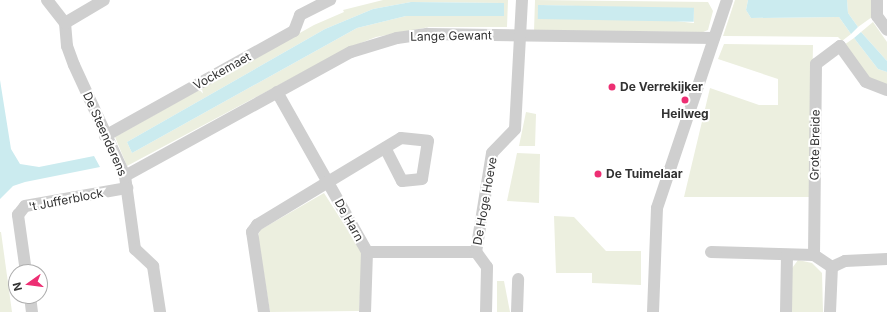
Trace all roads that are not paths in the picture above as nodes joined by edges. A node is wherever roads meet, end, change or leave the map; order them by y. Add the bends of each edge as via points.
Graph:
1 (47, 0) edge
2 (104, 0) edge
3 (330, 0) edge
4 (522, 0) edge
5 (727, 0) edge
6 (877, 0) edge
7 (65, 23) junction
8 (887, 30) edge
9 (521, 35) junction
10 (714, 38) junction
11 (887, 90) edge
12 (277, 92) junction
13 (105, 136) junction
14 (385, 148) dead end
15 (126, 182) junction
16 (328, 182) junction
17 (367, 252) junction
18 (476, 252) junction
19 (711, 252) dead end
20 (787, 255) junction
21 (814, 255) junction
22 (887, 259) edge
23 (25, 264) edge
24 (832, 267) junction
25 (518, 279) dead end
26 (160, 312) edge
27 (264, 312) edge
28 (365, 312) edge
29 (486, 312) edge
30 (517, 312) edge
31 (653, 312) edge
32 (786, 312) edge
33 (830, 312) edge

1 - 7 street
2 - 7 street
3 - 13 street, Vockemaet via 300,15 294,31
4 - 9 street, De Hoge Hoeve
5 - 10 street
6 - 8 street via 877,16
7 - 13 street, De Steenderens via 67,46
9 - 10 street, Lange Gewant
9 - 12 street, Lange Gewant via 426,34 377,43 352,52
9 - 18 street, De Hoge Hoeve via 515,129 492,153
10 - 31 street via 657,208
11 - 21 street, Grote Breide via 866,82 840,46 816,64
12 - 15 street, Lange Gewant
12 - 16 street, De Harn
13 - 15 street, De Steenderens
14 - 16 street
15 - 23 street, 't Jufferblock via 26,206 18,215
15 - 26 street, De Steenderens via 135,249 153,266
16 - 17 street, De Harn
16 - 27 street via 257,225 252,232
17 - 18 street, De Harn
17 - 28 street
18 - 29 street, De Hoge Hoeve via 487,267
19 - 20 street
20 - 21 street
20 - 32 street
21 - 24 street
22 - 24 street via 845,261
24 - 33 street
25 - 30 street

